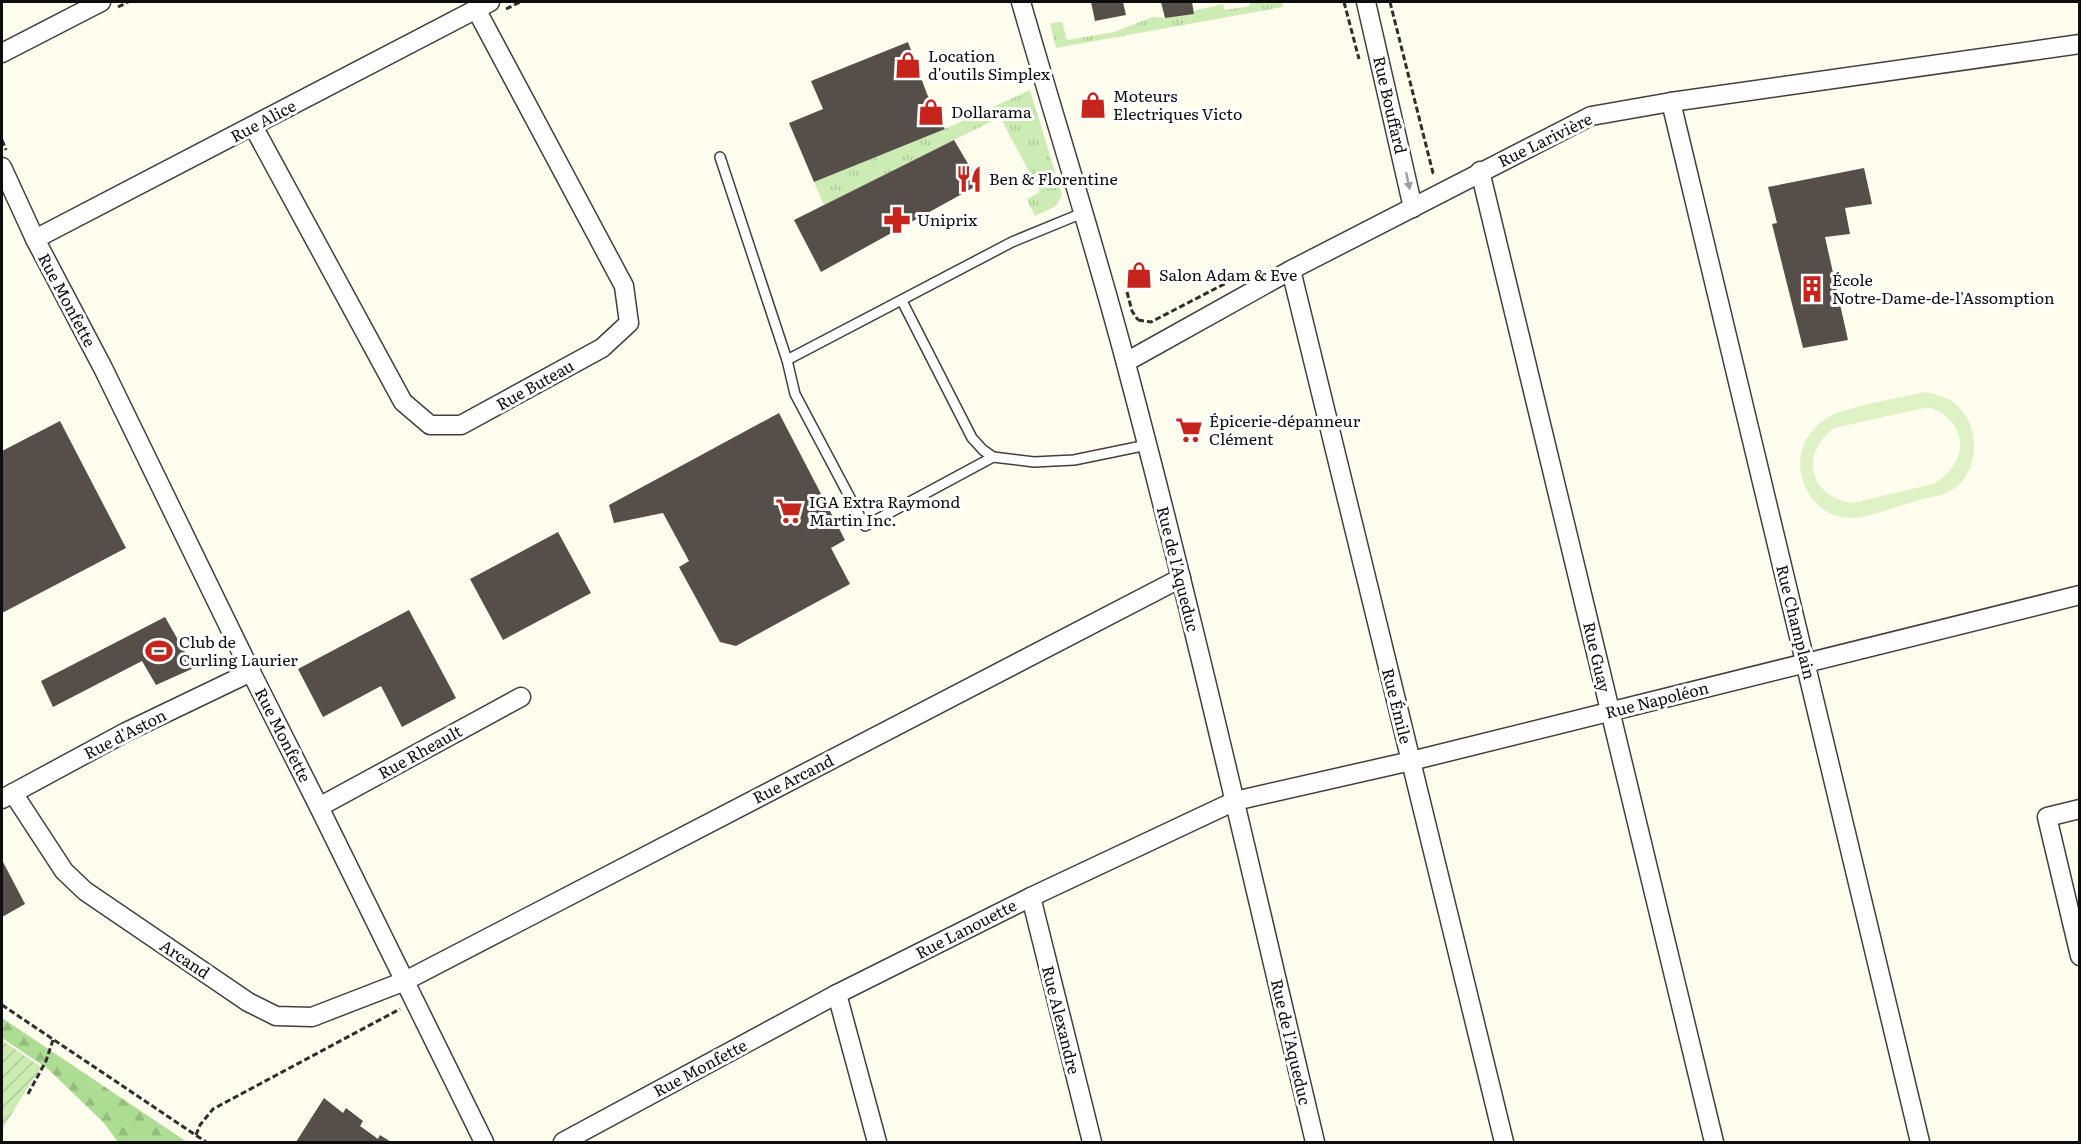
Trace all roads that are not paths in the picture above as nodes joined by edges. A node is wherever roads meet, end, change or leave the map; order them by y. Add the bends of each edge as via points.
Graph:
1 (100, 2) edge
2 (1021, 2) edge
3 (1366, 2) edge
4 (483, 5) edge
5 (2079, 44) edge
6 (2, 53) edge
7 (1671, 102) junction
8 (253, 126) junction
9 (720, 157) dead end
10 (2, 167) edge
11 (1480, 171) junction
12 (1413, 208) junction
13 (1085, 212) junction
14 (35, 239) junction
15 (1291, 270) junction
16 (902, 301) junction
17 (787, 360) junction
18 (1126, 362) junction
19 (1147, 445) junction
20 (993, 457) junction
21 (1181, 578) junction
22 (2079, 595) edge
23 (1806, 663) junction
24 (250, 672) junction
25 (521, 697) dead end
26 (1610, 712) junction
27 (1411, 761) junction
28 (7, 796) edge
29 (1235, 801) junction
30 (319, 807) junction
31 (2079, 809) edge
32 (1030, 897) junction
33 (2079, 956) edge
34 (405, 981) junction
35 (837, 994) junction
36 (484, 1143) edge
37 (564, 1143) edge
38 (877, 1143) edge
39 (1092, 1143) edge
40 (1315, 1143) edge
41 (1504, 1143) edge
42 (1714, 1143) edge
43 (1920, 1143) edge

1 - 6 street
2 - 13 street, Rue de l'Aqueduc
3 -> 12 street, Rue Bouffard
4 - 8 street, Rue Alice
4 - 8 street, Rue Buteau via 624,286 629,323 602,348 461,425 430,425 403,402
5 - 7 street, Rue Larivière
7 - 11 street, Rue Larivière via 1591,116
7 - 23 street, Rue Champlain
8 - 14 street, Rue Alice
9 - 17 lane
10 - 14 street, Rue Monfette
11 - 12 street, Rue Larivière
11 - 26 street, Rue Guay
12 - 15 street, Rue Larivière
13 - 16 lane via 1012,242
13 - 18 street, Rue de l'Aqueduc
14 - 24 street, Rue Monfette via 103,368
15 - 18 street, Rue Larivière
15 - 27 street, Rue Émile
16 - 17 lane
16 - 20 lane via 972,438
17 - 20 lane via 795,394 865,526
18 - 19 street, Rue de l'Aqueduc
19 - 20 lane via 1074,460 1034,462
19 - 21 street, Rue de l'Aqueduc
21 - 29 street, Rue de l'Aqueduc
21 - 34 street, Rue Arcand
22 - 23 street, Rue Napoléon
23 - 26 street, Rue Napoléon
23 - 43 street, Rue Champlain
24 - 28 street, Rue d'Aston
24 - 30 street, Rue Monfette
25 - 30 street, Rue Rheault
26 - 27 street, Rue Napoléon
26 - 42 street, Rue Guay
27 - 29 street, Rue Napoléon
27 - 41 street, Rue Émile
28 - 34 street, Arcand via 64,871 85,891 248,1002 276,1016 312,1017
29 - 32 street, Rue Lanouette
29 - 40 street, Rue de l'Aqueduc
30 - 34 street, Rue Monfette
31 - 33 street via 2046,818
32 - 35 street, Rue Lanouette
32 - 39 street, Rue Alexandre
34 - 36 street, Rue Monfette
35 - 37 street, Rue Monfette
35 - 38 street

